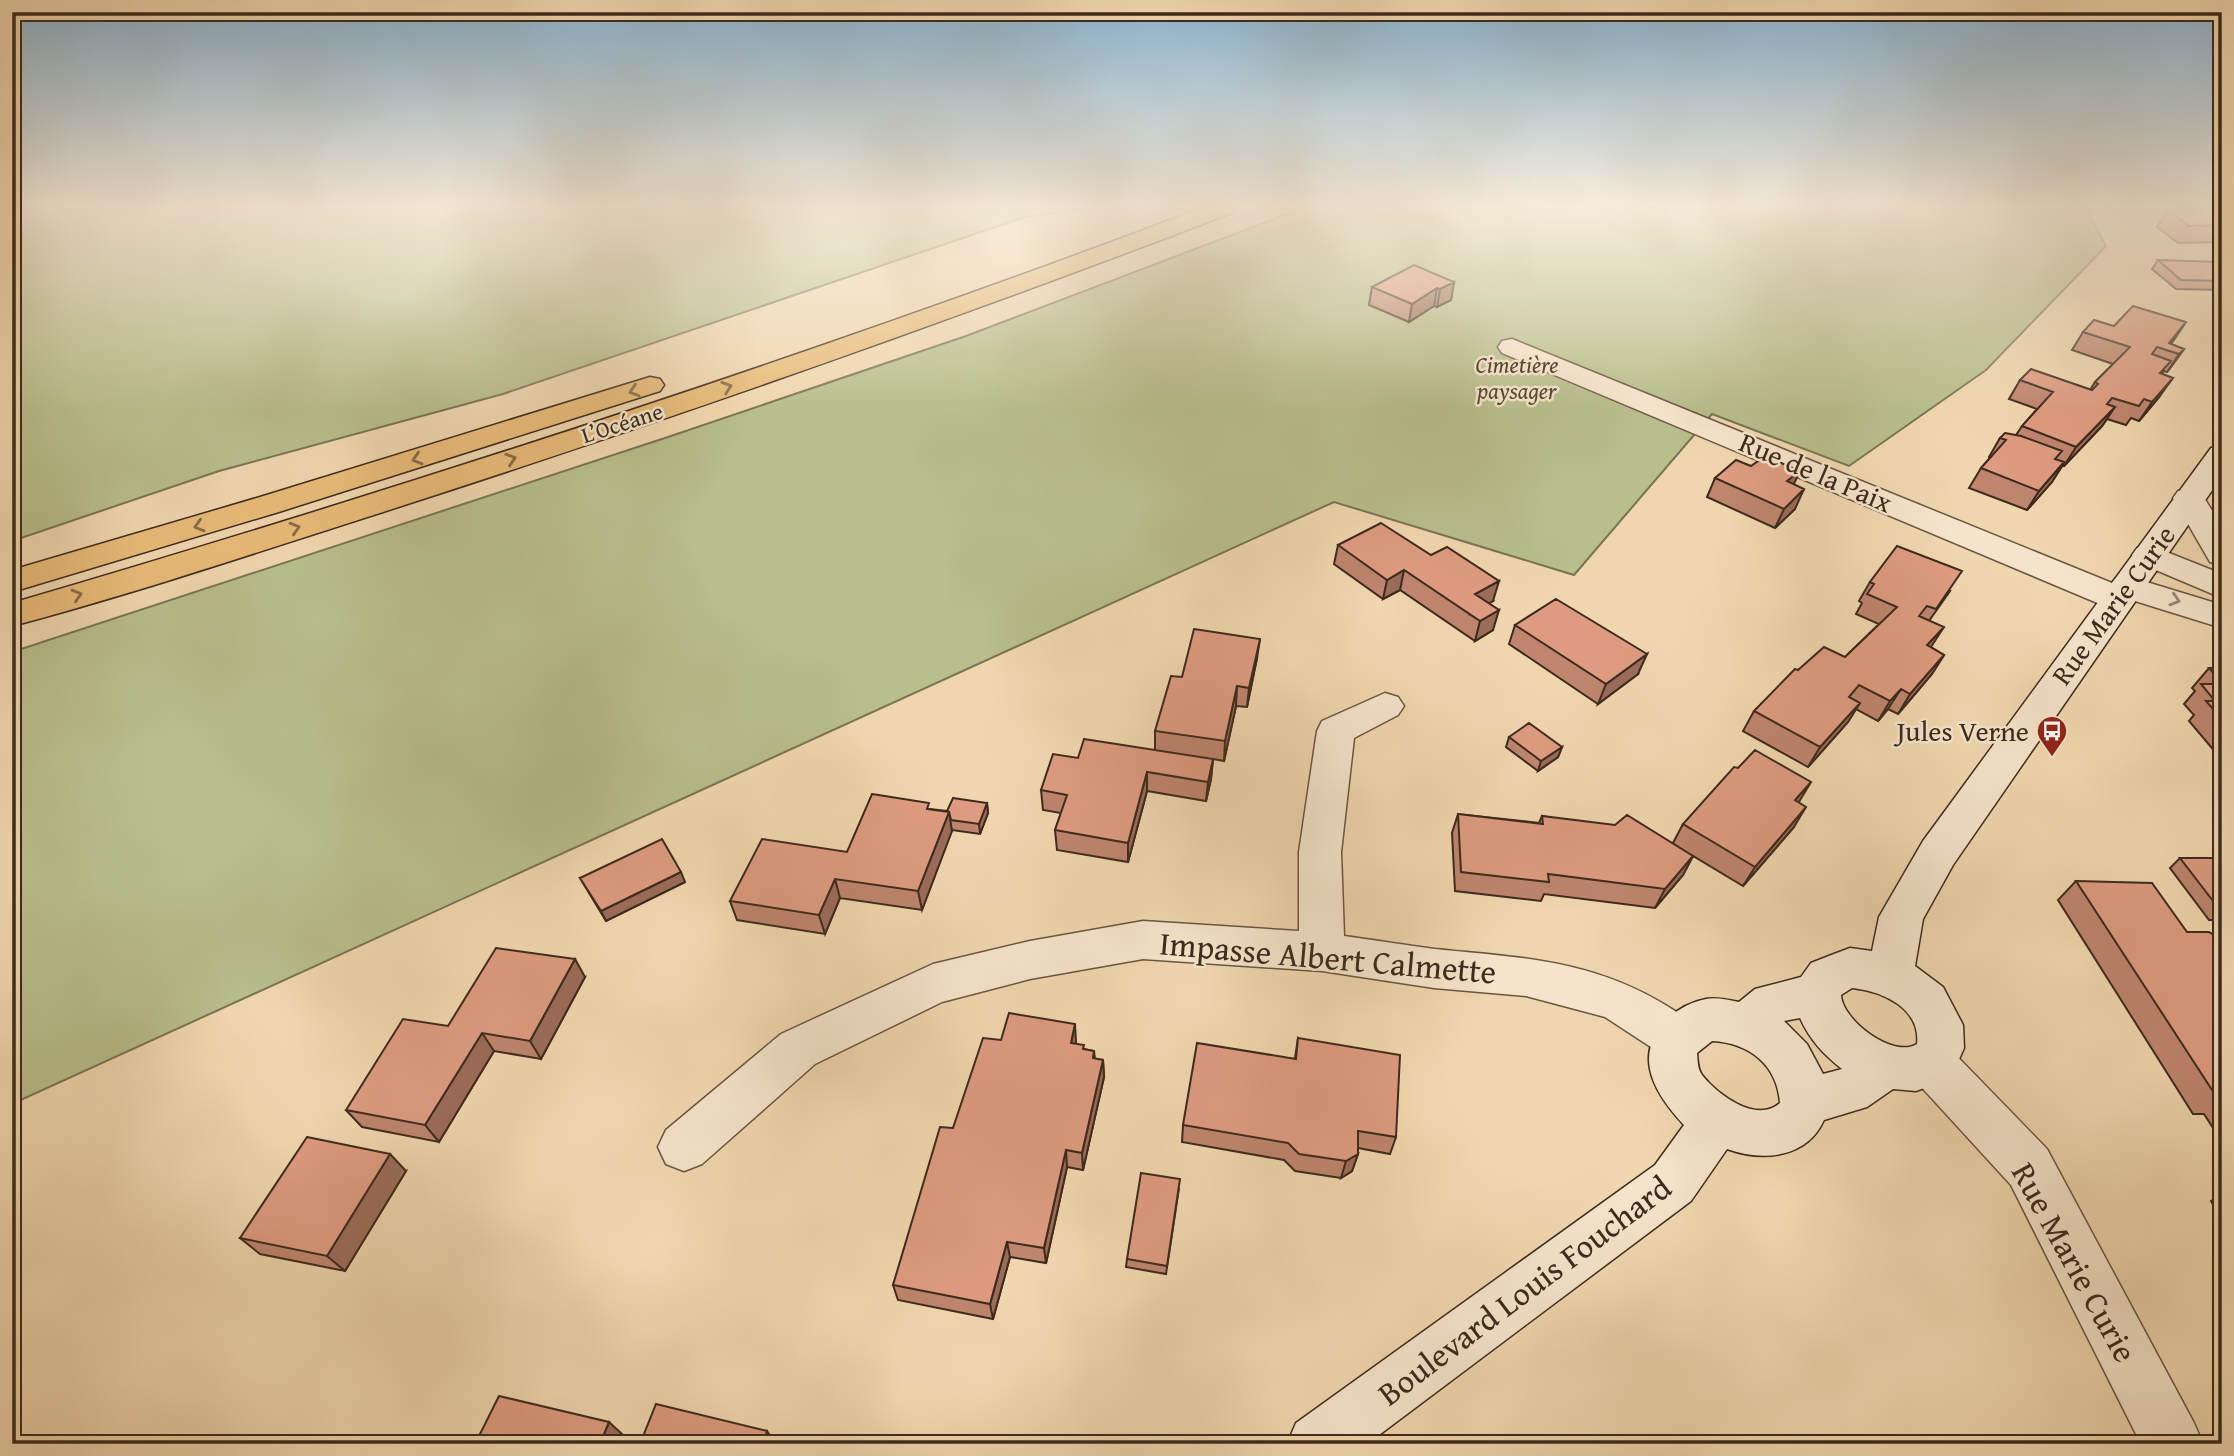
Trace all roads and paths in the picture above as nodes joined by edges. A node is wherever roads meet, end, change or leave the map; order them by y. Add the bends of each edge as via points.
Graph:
1 (969, 276) edge
2 (1043, 276) edge
3 (773, 345) dead end
4 (1512, 347) dead end
5 (670, 379) dead end
6 (2222, 454) edge
7 (2189, 499) junction
8 (2149, 555) junction
9 (2222, 555) edge
10 (12, 581) edge
11 (2222, 587) edge
12 (2123, 593) junction
13 (12, 615) edge
14 (2222, 617) edge
15 (1385, 706) dead end
16 (1322, 952) junction
17 (1890, 976) junction
18 (1818, 994) junction
19 (1746, 1025) junction
20 (1678, 1038) junction
21 (1908, 1065) junction
22 (1805, 1101) junction
23 (1716, 1122) junction
24 (684, 1147) dead end
25 (1317, 1444) edge
26 (2174, 1444) edge

1 - 3 highway
13 -> 2 highway, L’Océane via 605,429
4 - 12 street, Rue de la Paix
5 -> 10 highway, L’Océane
6 - 7 street, Rue Marie Curie
7 - 8 street, Rue Marie Curie
7 - 9 street
8 - 11 street
8 - 12 street, Rue Marie Curie
12 -> 14 street, Rue de la Paix
12 - 17 street, Rue Marie Curie via 1938,853 1901,917
15 - 16 street via 1336,730 1320,852
16 - 20 street, Impasse Albert Calmette via 1526,976 1574,987 1619,1001
16 - 24 street, Impasse Albert Calmette via 1143,940 1030,960 933,984 798,1049
17 - 18 street via 1860,969 1835,972 1823,981
17 - 21 street via 1926,1001 1943,1036 1941,1051
18 - 19 street via 1772,1003
18 - 21 street, Rue Marie Curie via 1819,1010 1828,1028 1853,1051
19 - 20 street via 1706,1020 1689,1026
19 - 22 street via 1766,1035 1796,1065
20 - 23 street via 1672,1053 1682,1090
21 - 22 street via 1850,1091
21 - 26 street, Rue Marie Curie via 2029,1167
22 - 23 street via 1801,1115 1775,1133 1756,1135
23 - 25 street, Boulevard Louis Fouchard via 1673,1184

